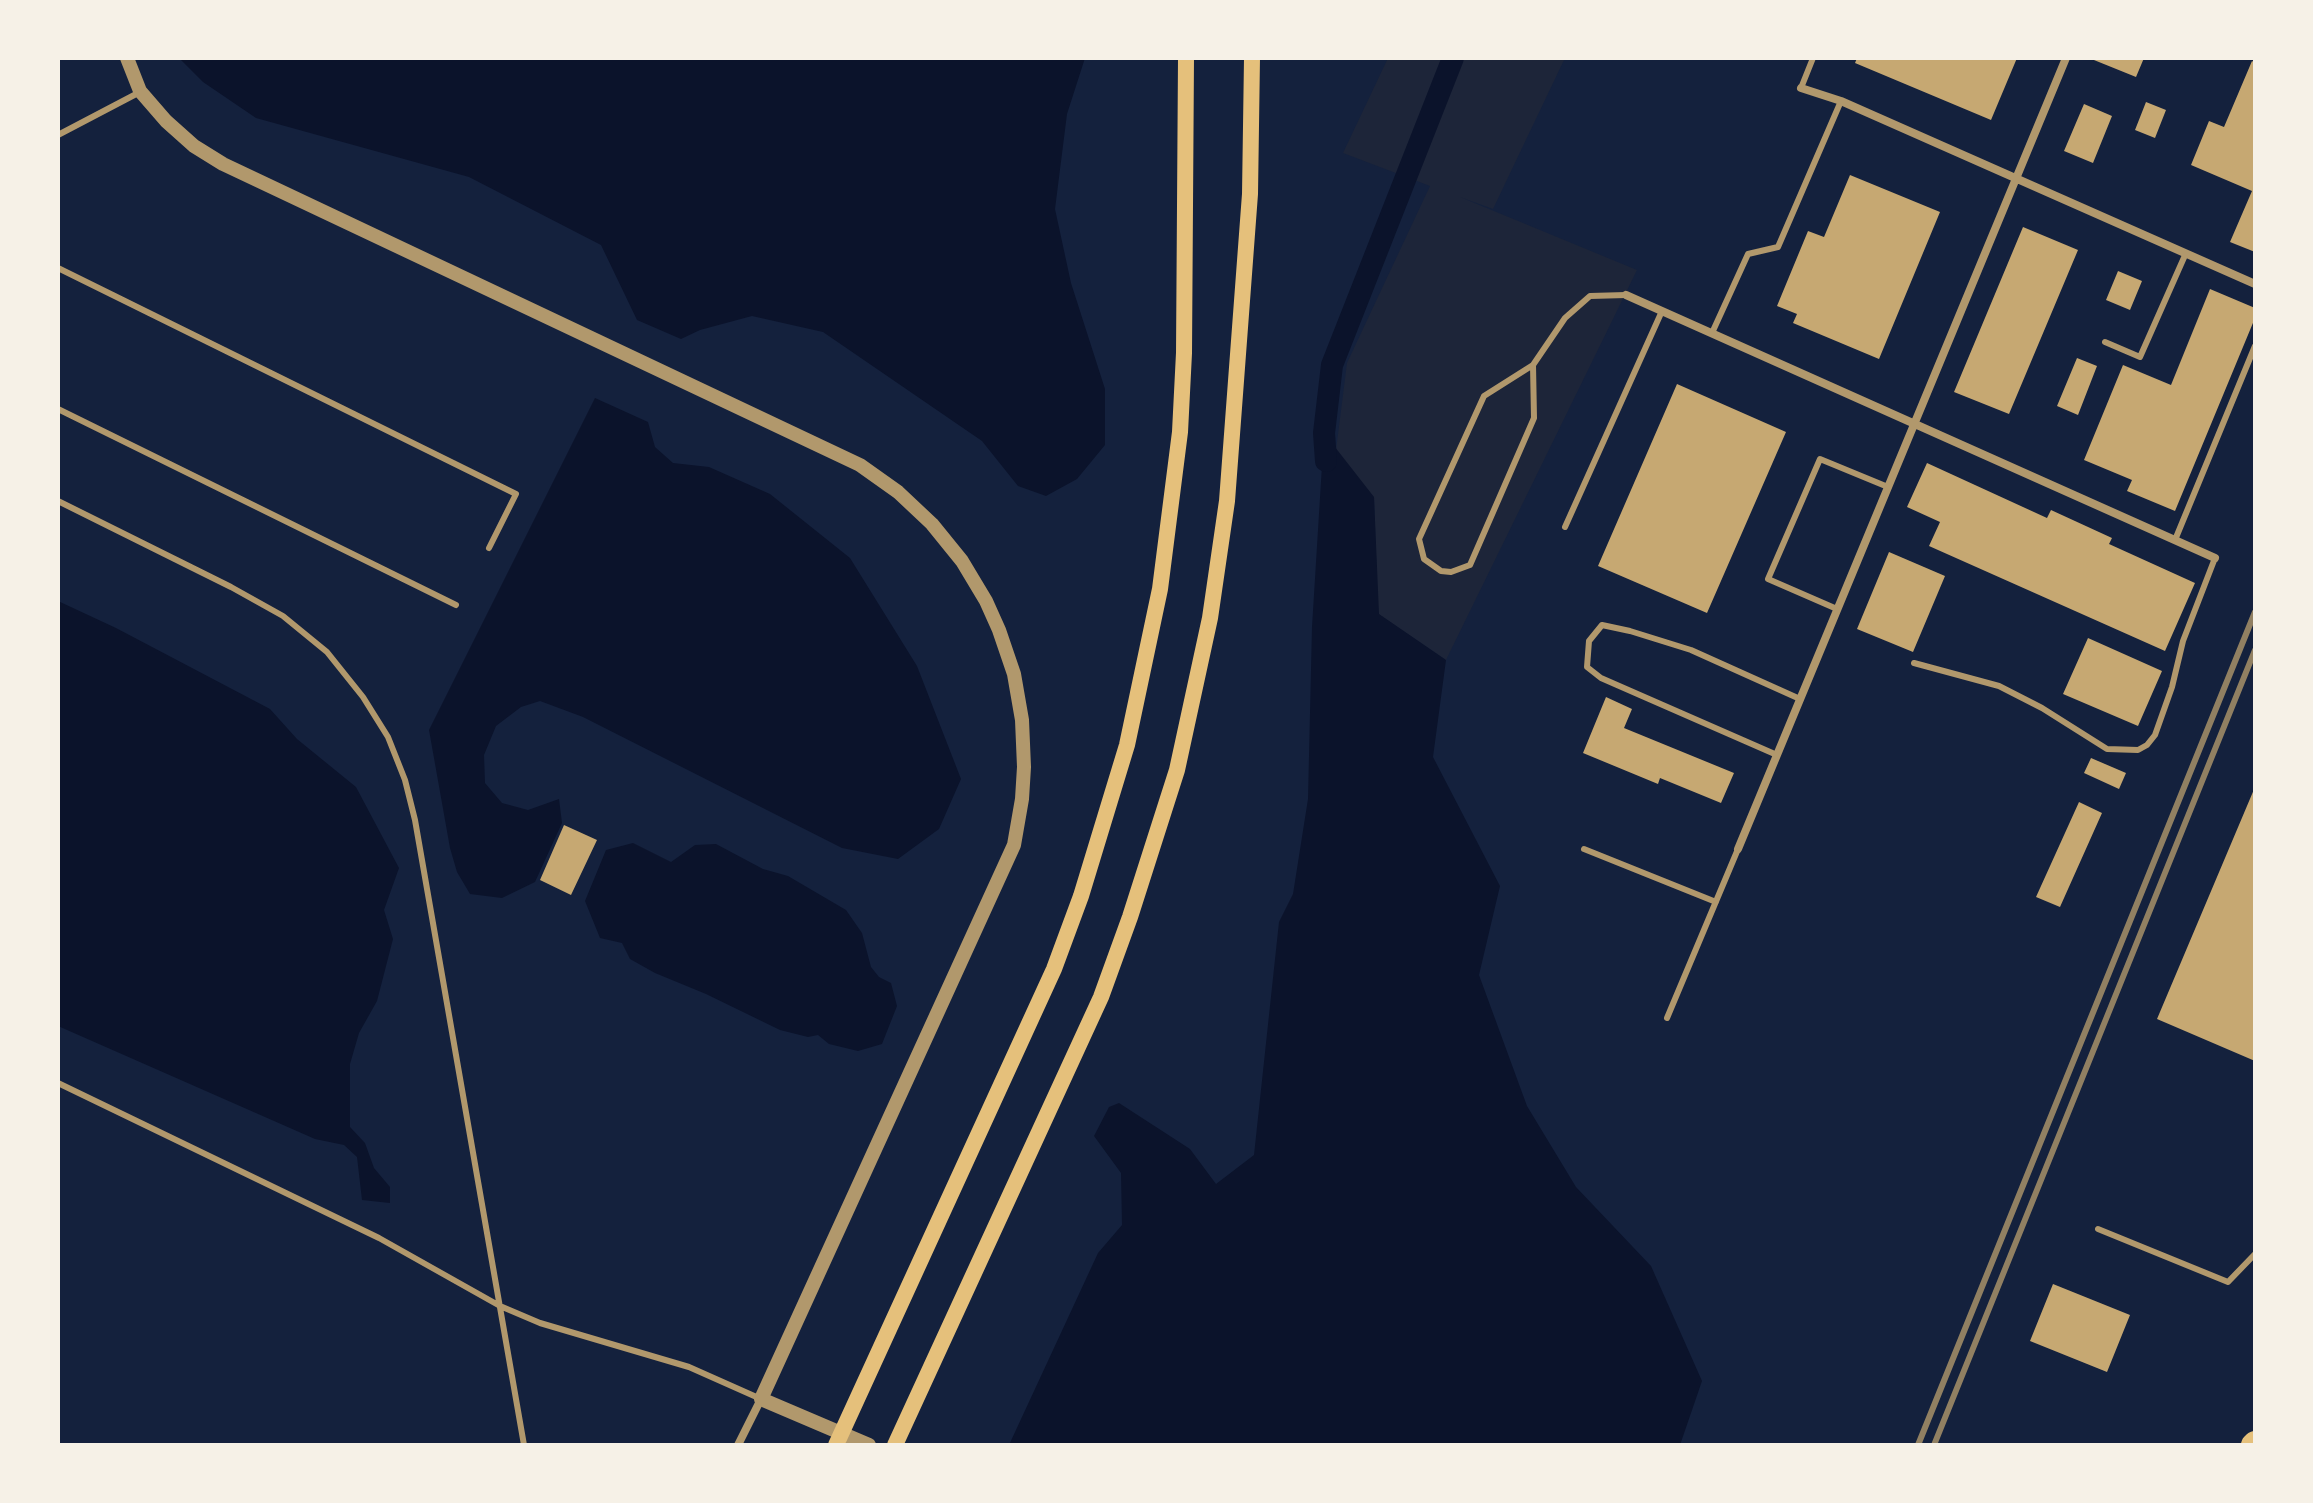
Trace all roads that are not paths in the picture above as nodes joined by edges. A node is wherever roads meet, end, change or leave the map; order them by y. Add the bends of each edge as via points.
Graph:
1 (127, 58) edge
2 (1186, 58) edge
3 (1252, 58) edge
4 (1813, 58) edge
5 (2066, 58) edge
6 (1801, 88) joint
7 (140, 91) junction
8 (1841, 101) junction
9 (58, 135) edge
10 (2016, 177) junction
11 (2186, 253) junction
12 (58, 268) edge
13 (2255, 284) edge
14 (1626, 295) joint
15 (1662, 311) junction
16 (1712, 333) junction
17 (2105, 342) dead end
18 (2255, 346) edge
19 (1533, 365) junction
20 (58, 409) edge
21 (1914, 424) junction
22 (1888, 487) junction
23 (58, 501) edge
24 (1565, 527) dead end
25 (2175, 540) junction
26 (489, 548) dead end
27 (2215, 558) joint
28 (456, 605) dead end
29 (1837, 609) junction
30 (1914, 663) dead end
31 (1800, 699) junction
32 (1777, 755) junction
33 (1584, 849) dead end
34 (1738, 849) joint
35 (1716, 902) junction
36 (1667, 1018) dead end
37 (58, 1083) edge
38 (2098, 1229) dead end
39 (2255, 1254) edge
40 (500, 1306) junction
41 (761, 1399) junction
42 (839, 1439) edge
43 (524, 1445) edge
44 (738, 1445) edge
45 (869, 1445) edge
46 (895, 1445) edge

1 - 7 street
2 - 42 main road via 1180,432 1160,589 1127,745 1054,969
3 - 46 main road via 1250,194 1227,501 1210,618 1177,770 1101,997
4 - 6 lane
5 - 10 street
6 - 8 street
7 - 9 lane
7 - 41 street via 194,146 223,164 860,465 932,524 986,601 1014,674 1022,720 1022,799 1014,845
8 - 10 street
8 - 16 lane via 1778,247 1748,254
10 - 11 street
10 - 21 street
11 - 13 street
11 - 17 lane via 2140,357
12 - 26 lane via 516,494
14 - 15 street
14 - 19 lane via 1590,296 1565,318
15 - 16 street
15 - 24 lane
16 - 21 street
18 - 25 lane
19 - 19 lane via 1534,418 1470,565 1441,571 1424,559 1419,539 1484,396
20 - 28 lane
21 - 22 street
21 - 25 street
22 - 29 street
22 - 29 lane via 1820,459 1768,579
23 - 40 lane via 283,616 327,652 388,737 415,820
25 - 27 street
27 - 30 lane via 2155,735 2138,750 2107,749 1999,686
29 - 31 street
31 - 32 street
31 - 32 lane via 1691,650 1630,631 1602,625 1589,641 1587,667 1601,678
32 - 34 street
33 - 35 lane
34 - 35 lane
35 - 36 lane
37 - 40 lane via 379,1238
38 - 39 lane via 2228,1282
40 - 41 lane via 689,1367
40 - 43 lane
41 - 42 street
41 - 44 street
42 - 45 street

